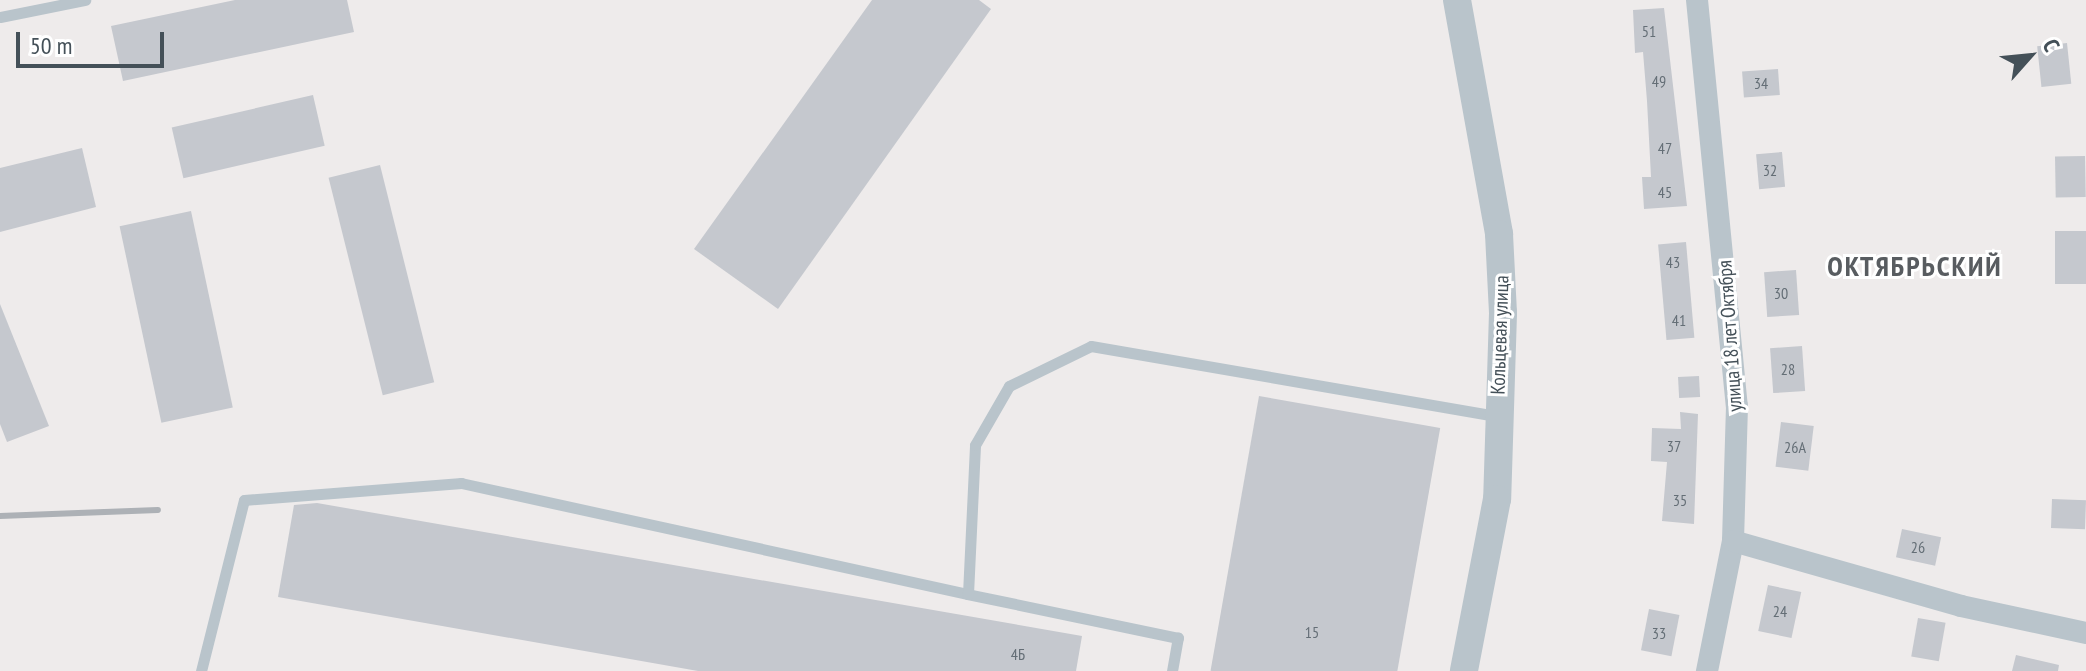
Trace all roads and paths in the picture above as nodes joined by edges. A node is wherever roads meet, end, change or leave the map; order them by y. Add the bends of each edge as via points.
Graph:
1 (85, 0) edge
2 (1457, 0) edge
3 (1697, 0) edge
4 (0, 17) edge
5 (1496, 416) junction
6 (1733, 541) junction
7 (968, 594) junction
8 (2086, 633) edge
9 (201, 671) edge
10 (1172, 671) edge
11 (1464, 671) edge
12 (1707, 671) edge

1 - 4 lane
2 - 5 street, Кольцевая улица via 1499,234 1503,313
3 - 6 street, улица 18 лет Октября via 1737,406
5 - 7 lane via 1091,346 1009,386 975,445
5 - 11 street, Кольцевая улица via 1497,499
6 - 8 street via 1961,606
6 - 12 street, улица 18 лет Октября
7 - 9 lane via 461,483 244,500
7 - 10 lane via 1178,638

